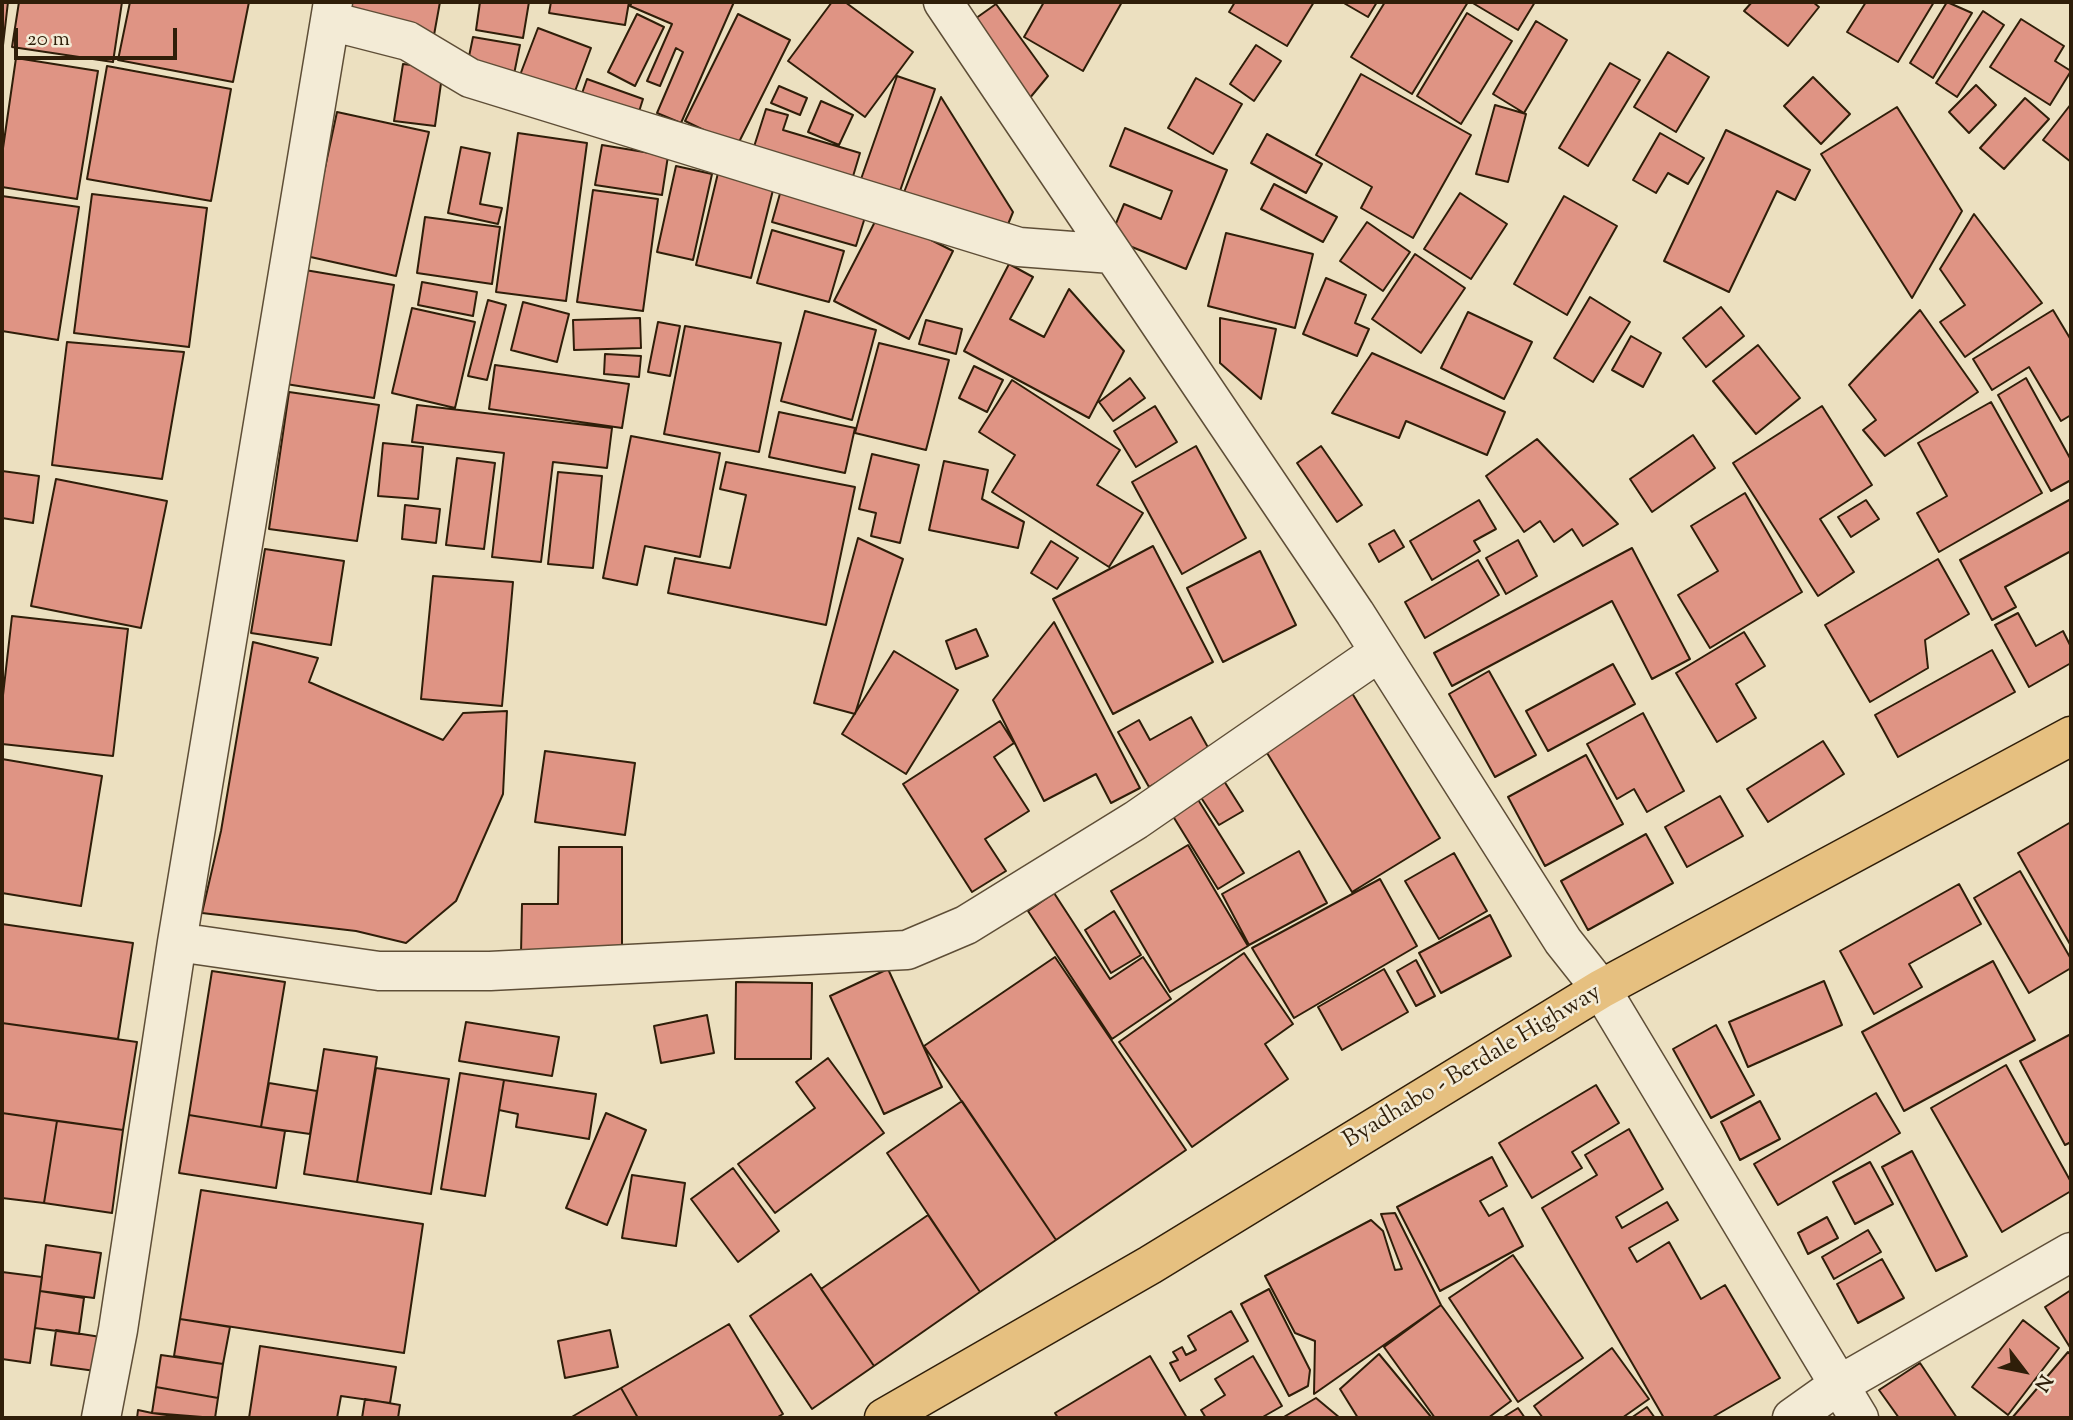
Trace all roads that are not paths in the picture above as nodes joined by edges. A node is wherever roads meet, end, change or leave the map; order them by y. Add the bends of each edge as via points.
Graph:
1 (943, 2) edge
2 (331, 11) edge
3 (1112, 254) junction
4 (1378, 653) junction
5 (2071, 736) edge
6 (177, 942) junction
7 (1601, 989) junction
8 (2071, 1252) edge
9 (1837, 1386) junction
10 (101, 1418) edge
11 (884, 1418) edge
12 (1792, 1418) edge
13 (1859, 1418) edge

1 - 3 street
2 - 3 street via 408,41 470,78 1019,247
2 - 6 street
3 - 4 street
4 - 6 street via 1136,820 965,925 907,950 490,971 379,971
4 - 7 street via 1563,941
5 - 7 main road, Byadhabo - Berdale Highway
6 - 10 street
7 - 9 street
7 - 11 main road, Byadhabo - Berdale Highway via 1150,1265
8 - 9 street
9 - 12 street
9 - 13 street

